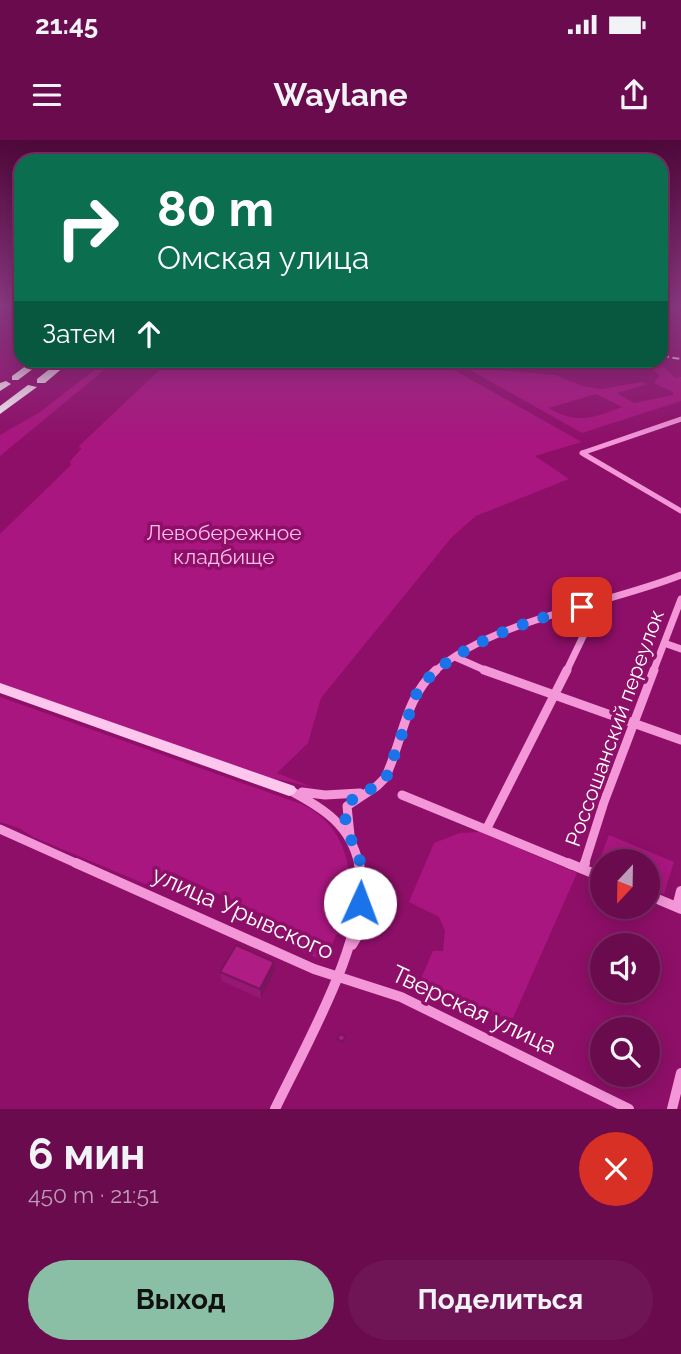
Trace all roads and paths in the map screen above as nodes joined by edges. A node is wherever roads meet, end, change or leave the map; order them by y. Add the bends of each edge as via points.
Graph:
1 (29, 368) edge
2 (57, 368) edge
3 (7, 383) edge
4 (0, 411) edge
5 (681, 419) edge
6 (681, 511) edge
7 (681, 575) edge
8 (681, 599) edge
9 (600, 602) junction
10 (664, 643) junction
11 (681, 649) edge
12 (455, 657) junction
13 (0, 688) edge
14 (553, 695) junction
15 (634, 722) junction
16 (681, 740) edge
17 (289, 790) junction
18 (364, 793) junction
19 (402, 794) dead end
20 (487, 828) junction
21 (0, 829) edge
22 (350, 835) junction
23 (583, 869) junction
24 (590, 872) edge
25 (681, 891) edge
26 (660, 900) edge
27 (679, 908) edge
28 (374, 909) dead end
29 (346, 955) junction
30 (336, 978) junction
31 (681, 1073) edge
32 (275, 1109) edge
33 (629, 1109) edge
34 (672, 1109) edge

1 - 3 highway
2 - 4 highway
5 - 6 street via 582,453
7 - 9 street
8 - 10 street, Россошанский переулок
9 - 12 street via 524,625
9 - 14 street
10 - 11 street
10 - 15 street, Россошанский переулок
12 - 14 street
12 - 18 street via 418,690 386,778
13 - 17 street
14 - 15 street
14 - 20 street
15 - 16 street
15 - 23 street, Россошанский переулок
17 - 18 street via 325,795
17 - 22 street via 326,807
18 - 22 street via 347,806
19 - 20 street
20 - 23 street
21 - 30 street, улица Урывского
22 - 29 street via 362,881
23 - 24 street
25 - 27 street
26 - 27 street
28 - 29 street
29 - 30 street
30 - 32 street, улица Урывского
30 - 33 street, Тверская улица via 408,1000
31 - 34 street

